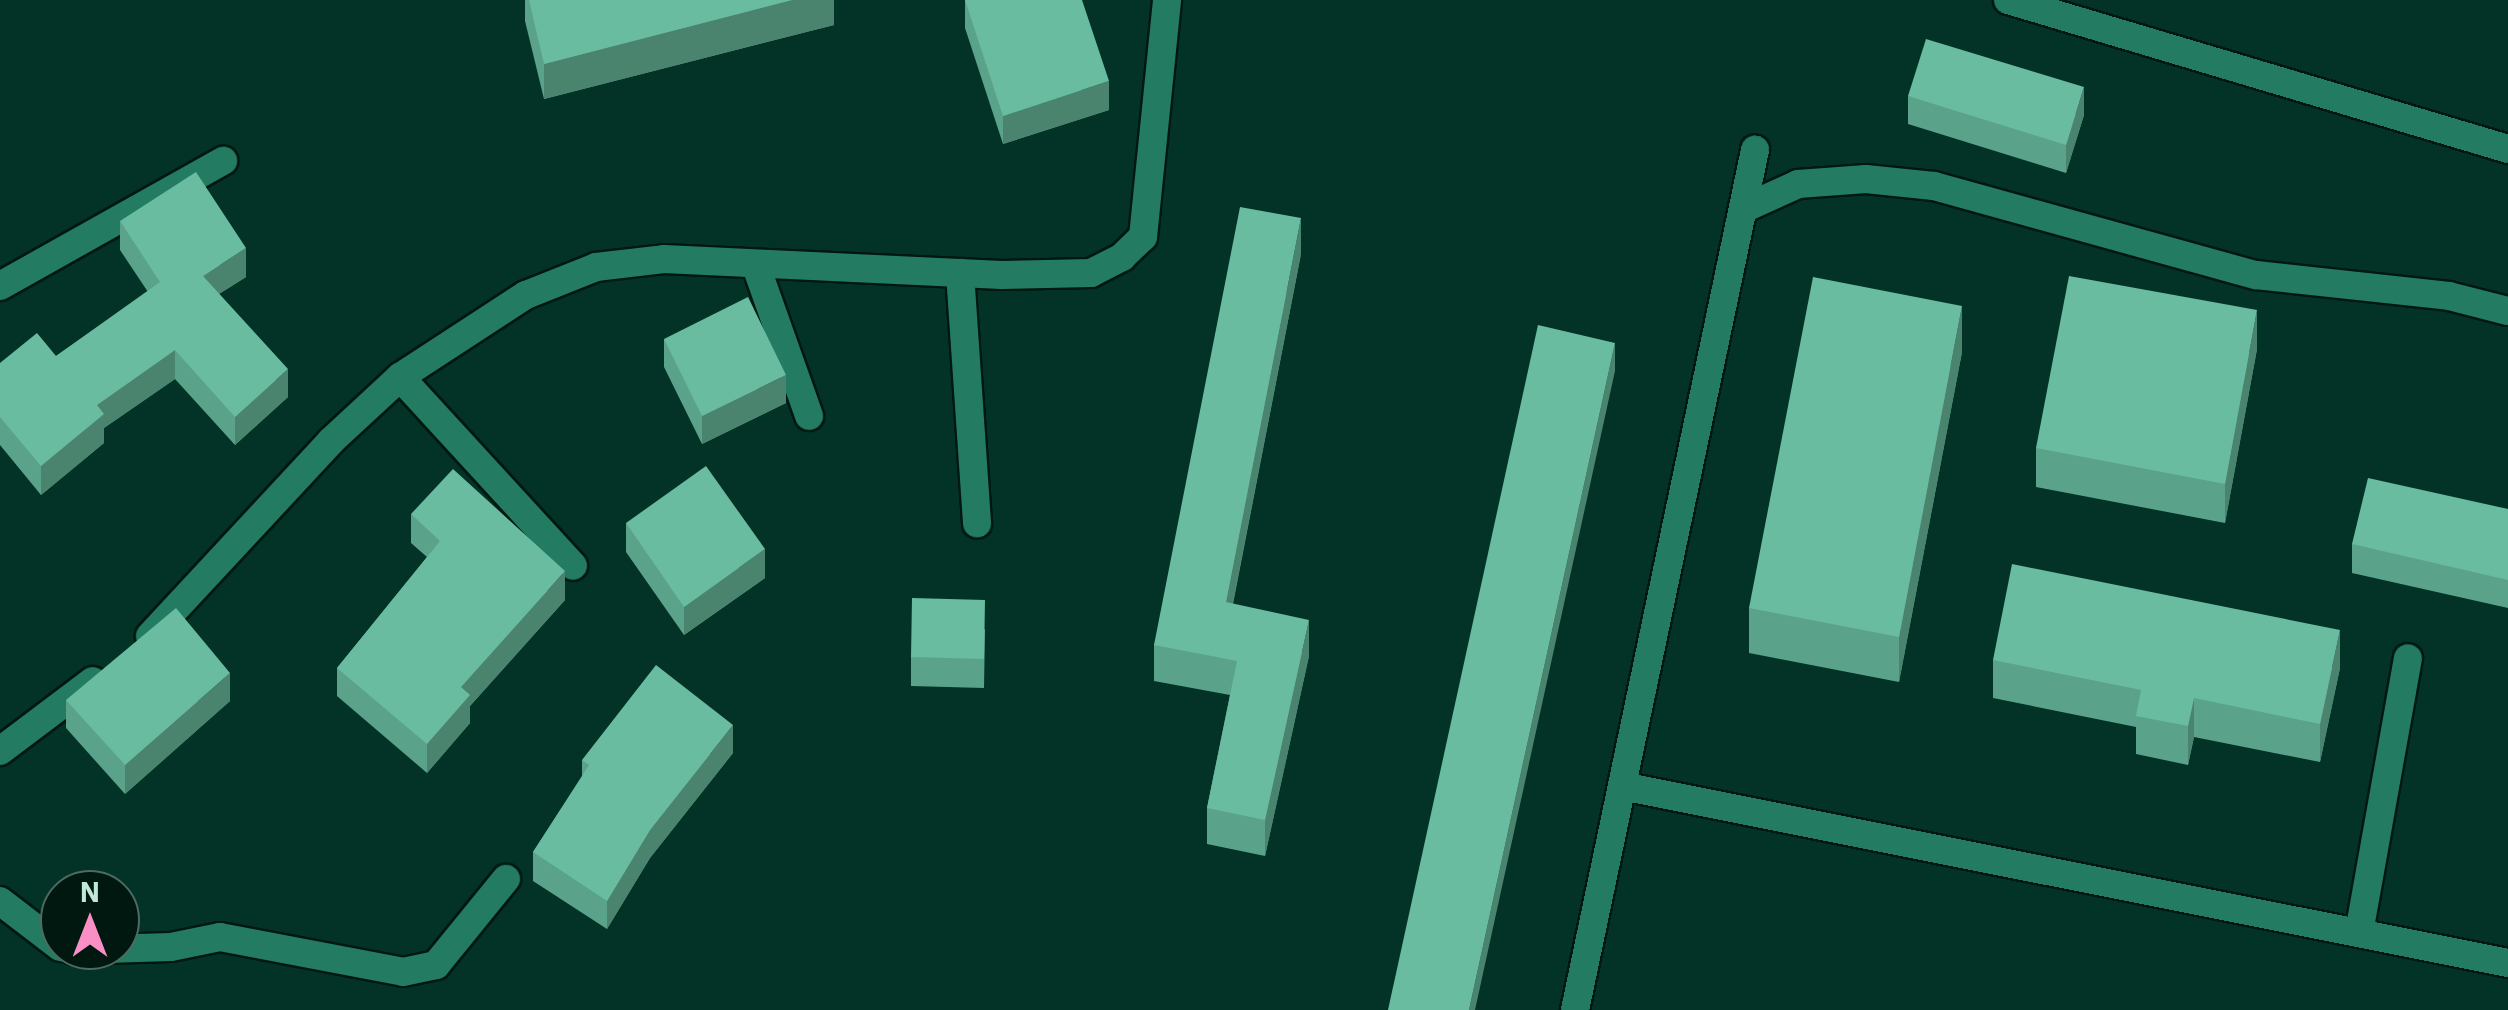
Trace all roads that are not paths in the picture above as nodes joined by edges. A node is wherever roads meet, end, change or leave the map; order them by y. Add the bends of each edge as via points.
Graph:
1 (1167, 0) edge
2 (2008, 0) edge
3 (1755, 150) dead end
4 (2508, 150) edge
5 (223, 161) dead end
6 (1743, 209) junction
7 (756, 266) junction
8 (960, 273) junction
9 (0, 286) edge
10 (2508, 311) edge
11 (400, 377) junction
12 (809, 416) dead end
13 (977, 523) dead end
14 (573, 566) dead end
15 (2408, 658) dead end
16 (0, 751) edge
17 (1622, 786) junction
18 (506, 879) dead end
19 (0, 900) edge
20 (40, 931) edge
21 (2359, 933) junction
22 (140, 949) edge
23 (2508, 963) edge
24 (1575, 1010) edge

1 - 8 street via 1142,237 1091,273
2 - 4 street
3 - 6 street
5 - 9 street
6 - 10 street via 1798,184 1866,179 1934,186 2256,274 2449,296
6 - 17 street
7 - 8 street
7 - 11 street via 664,259 596,267 526,295
7 - 12 street
8 - 13 street
11 - 14 street
11 - 16 street via 119,662
15 - 21 street
17 - 21 street
17 - 24 street
18 - 22 street via 436,965 403,972 220,937
19 - 20 street
21 - 23 street

